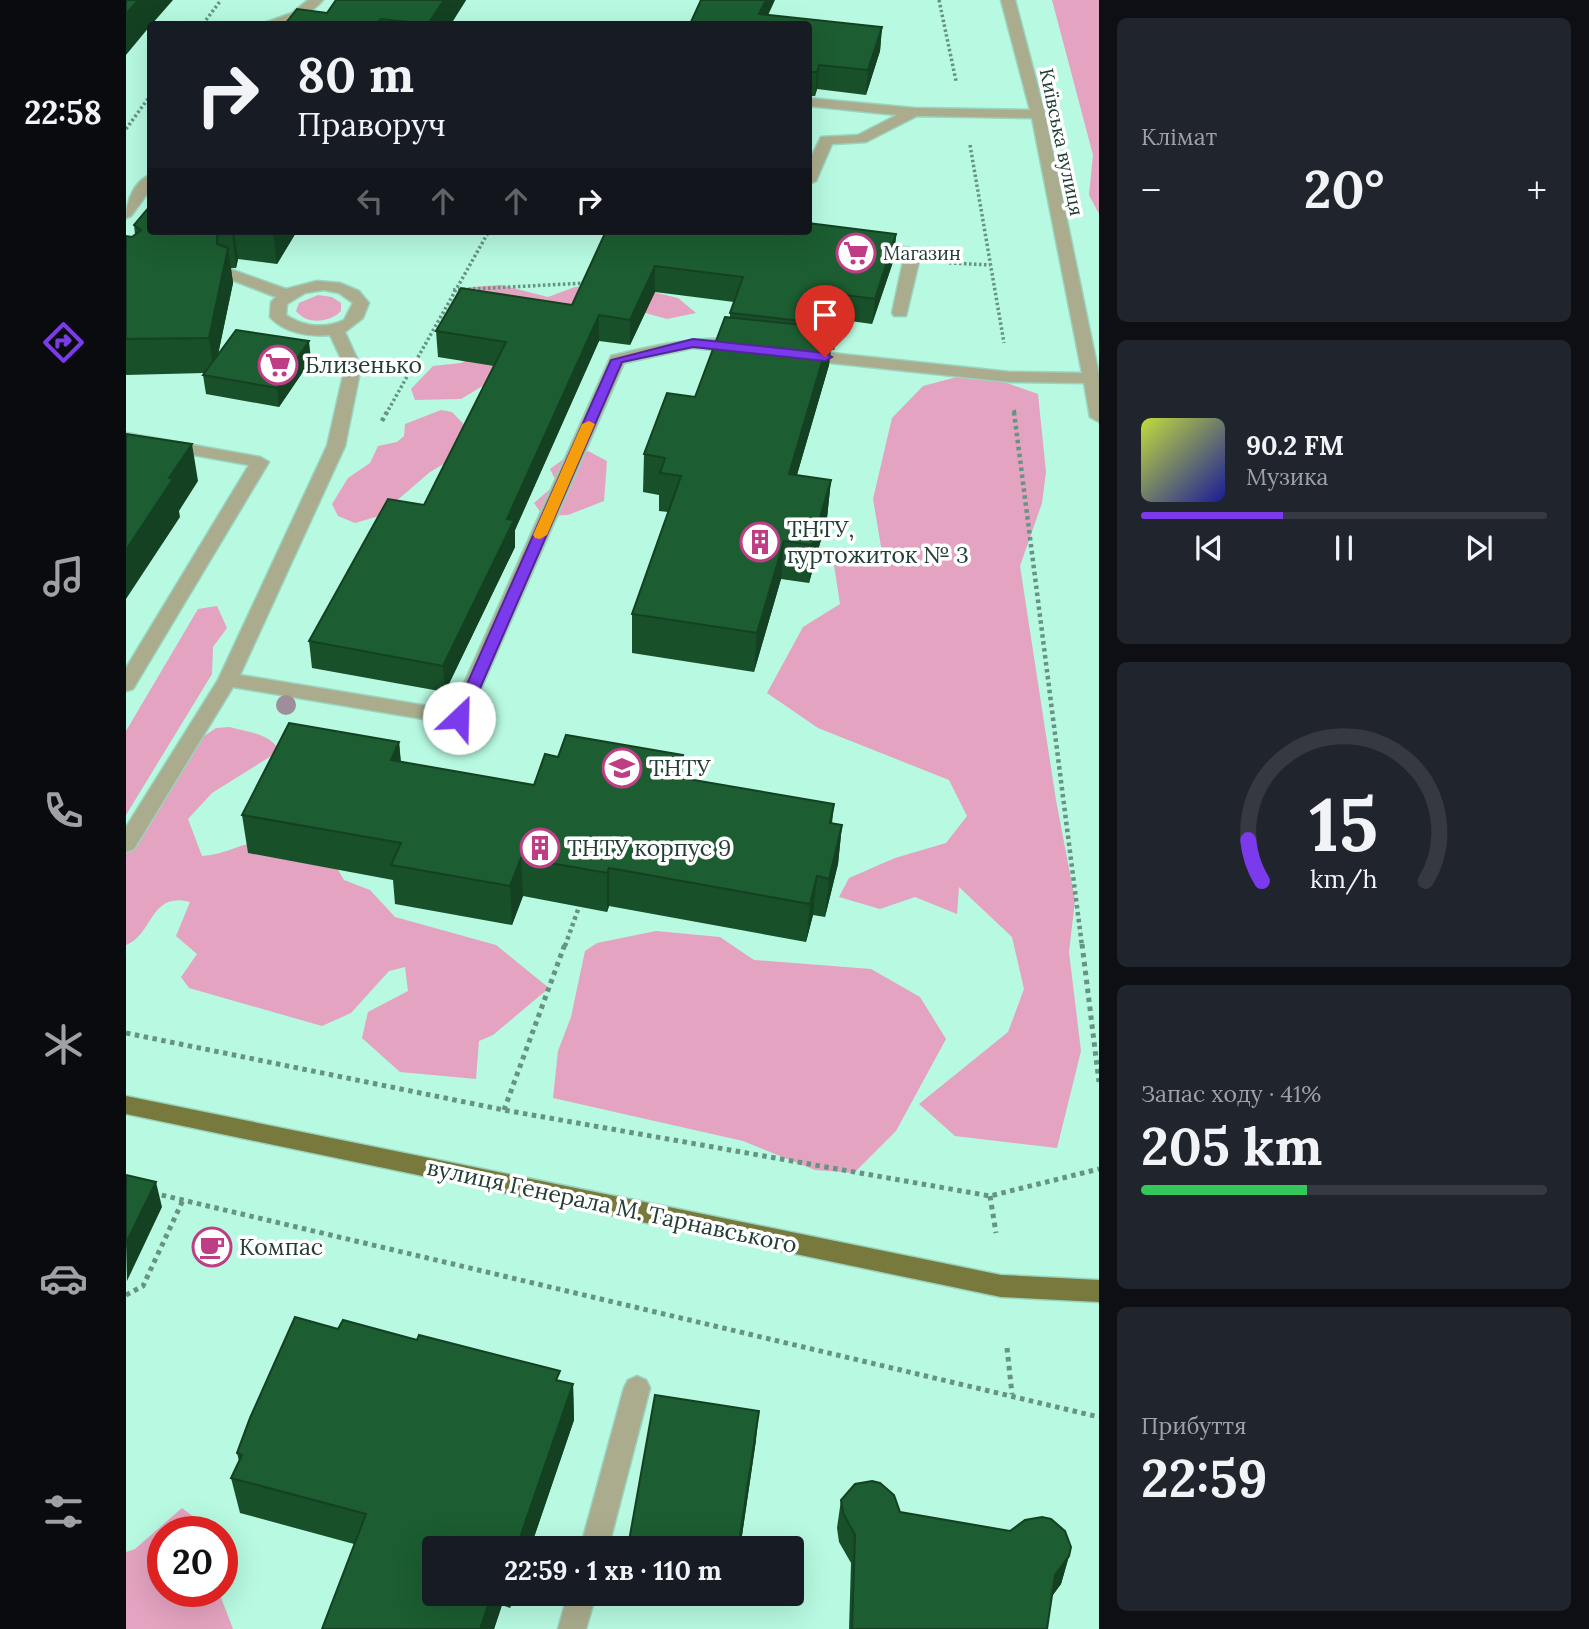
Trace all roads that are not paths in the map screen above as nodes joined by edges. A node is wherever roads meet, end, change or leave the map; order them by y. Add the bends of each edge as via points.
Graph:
1 (316, 0) edge
2 (1008, 0) edge
3 (279, 21) edge
4 (812, 102) edge
5 (914, 111) junction
6 (1038, 114) junction
7 (812, 172) edge
8 (147, 184) edge
9 (126, 213) edge
10 (849, 246) edge
11 (230, 274) edge
12 (286, 295) junction
13 (900, 313) dead end
14 (335, 328) junction
15 (762, 350) edge
16 (790, 353) edge
17 (1091, 378) junction
18 (1099, 417) edge
19 (126, 438) edge
20 (132, 664) edge
21 (228, 680) junction
22 (126, 684) edge
23 (126, 844) edge
24 (126, 1105) edge
25 (1099, 1291) edge
26 (637, 1388) dead end
27 (597, 1536) edge
28 (579, 1606) edge
29 (572, 1629) edge

1 - 3 street via 297,16
2 - 6 street, Київська вулиця
4 - 5 street
5 - 6 street
5 - 7 street via 861,139 826,141
6 - 17 street, Київська вулиця
8 - 9 street
10 - 13 street via 913,253
11 - 12 street
12 - 14 street via 276,310 285,323 308,331
12 - 14 street via 309,286 348,290 360,303 360,310 347,324
14 - 21 street via 353,367 336,446
15 - 21 street via 693,343 617,360 459,718
16 - 17 street via 1010,377
17 - 18 street, Київська вулиця
19 - 20 street via 260,462
20 - 22 street
21 - 23 street
24 - 25 main road, вулиця Генерала М. Тарнавського via 1002,1286
26 - 27 street
28 - 29 street

